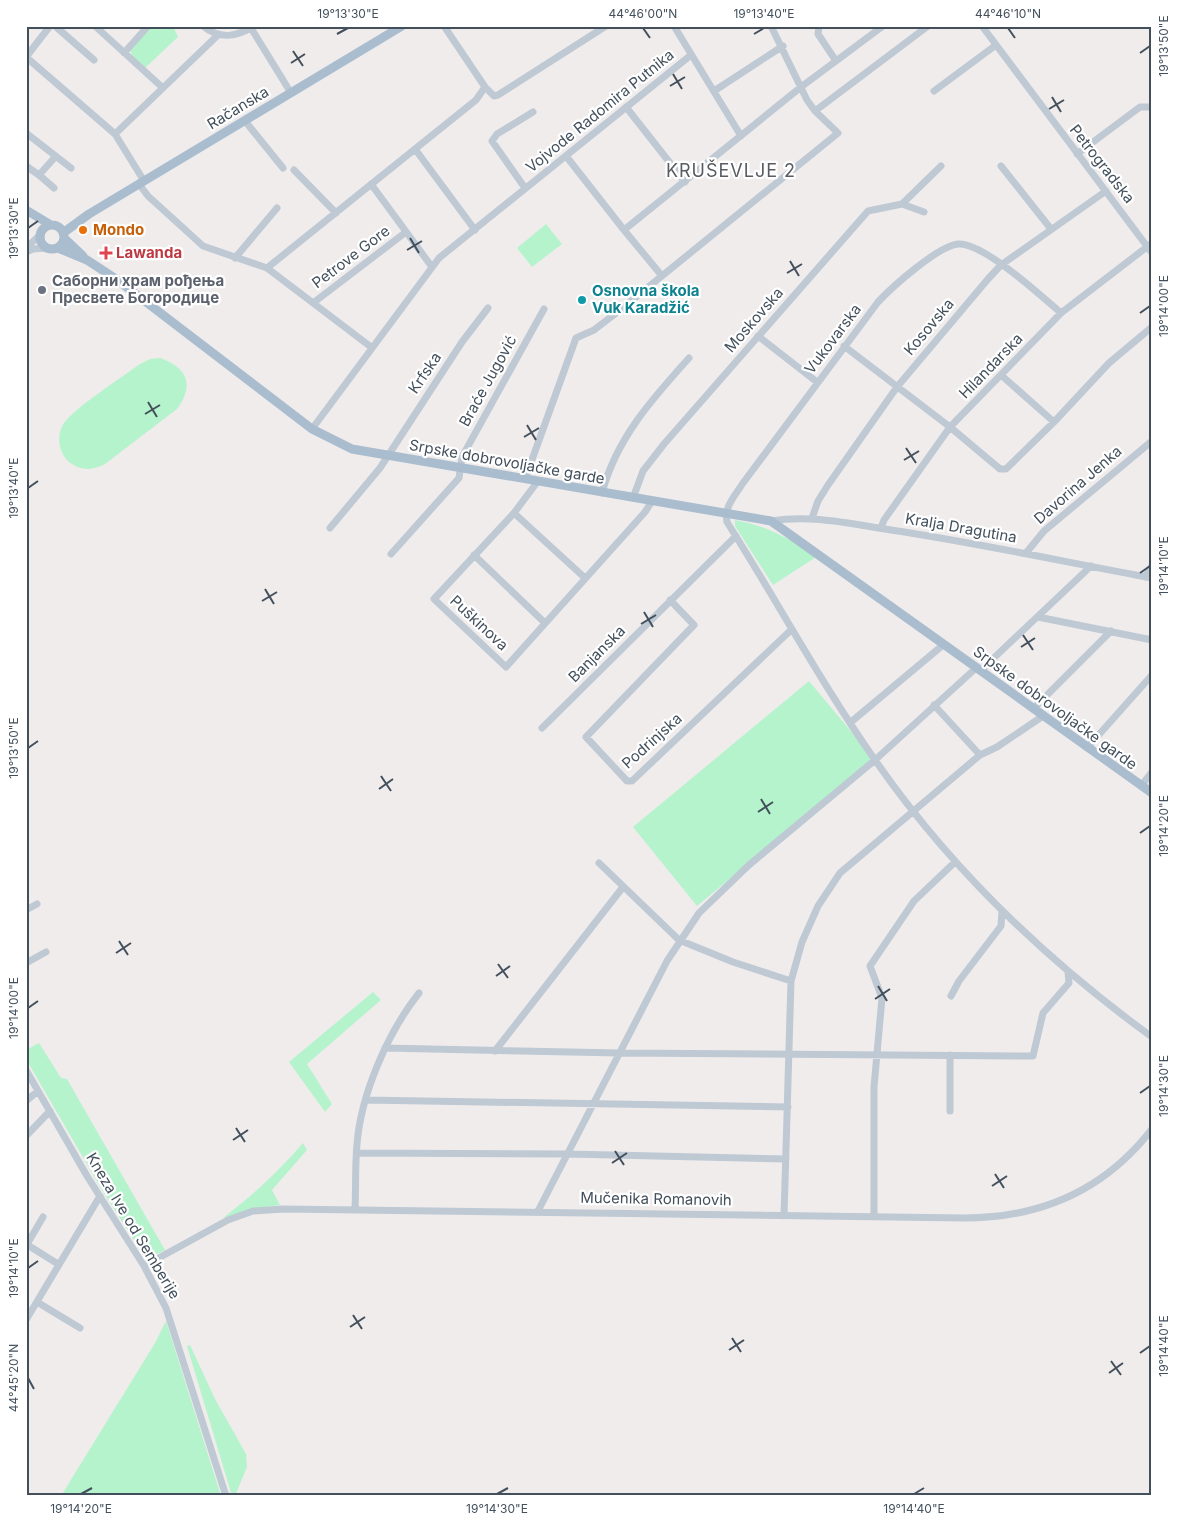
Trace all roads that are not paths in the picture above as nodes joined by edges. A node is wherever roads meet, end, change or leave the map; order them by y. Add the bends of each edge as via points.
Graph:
1 (50, 26) edge
2 (55, 26) edge
3 (95, 26) edge
4 (148, 26) edge
5 (204, 26) edge
6 (402, 26) edge
7 (444, 26) edge
8 (606, 26) edge
9 (674, 26) edge
10 (771, 26) edge
11 (819, 26) edge
12 (883, 26) edge
13 (928, 26) edge
14 (982, 26) edge
15 (253, 27) edge
16 (218, 34) junction
17 (996, 45) junction
18 (783, 46) junction
19 (124, 53) junction
20 (691, 54) junction
21 (26, 57) edge
22 (94, 60) dead end
23 (836, 61) junction
24 (485, 87) junction
25 (163, 88) junction
26 (801, 88) junction
27 (714, 91) junction
28 (934, 91) dead end
29 (291, 93) junction
30 (1152, 107) edge
31 (626, 108) junction
32 (815, 111) junction
33 (533, 112) dead end
34 (244, 121) junction
35 (26, 133) edge
36 (115, 134) junction
37 (741, 136) junction
38 (415, 149) junction
39 (1077, 154) junction
40 (56, 156) junction
41 (566, 156) junction
42 (26, 166) edge
43 (940, 166) dead end
44 (1002, 166) dead end
45 (71, 168) dead end
46 (283, 168) dead end
47 (294, 170) dead end
48 (39, 175) junction
49 (142, 182) junction
50 (686, 182) junction
51 (371, 184) junction
52 (54, 188) dead end
53 (525, 188) junction
54 (1106, 190) junction
55 (902, 204) junction
56 (277, 208) dead end
57 (26, 211) edge
58 (924, 212) dead end
59 (336, 213) junction
60 (1051, 229) junction
61 (475, 230) junction
62 (624, 230) junction
63 (59, 231) junction
64 (406, 232) junction
65 (41, 234) junction
66 (26, 248) edge
67 (47, 248) junction
68 (58, 248) junction
69 (1150, 248) edge
70 (26, 252) edge
71 (235, 258) junction
72 (87, 260) junction
73 (1001, 265) junction
74 (432, 267) junction
75 (267, 268) junction
76 (662, 276) junction
77 (313, 303) junction
78 (488, 308) dead end
79 (544, 309) dead end
80 (1061, 313) junction
81 (1152, 327) edge
82 (758, 336) junction
83 (844, 346) junction
84 (371, 347) junction
85 (689, 358) dead end
86 (1001, 375) junction
87 (817, 382) junction
88 (897, 387) junction
89 (1054, 422) junction
90 (950, 427) junction
91 (312, 429) junction
92 (1152, 441) edge
93 (388, 455) junction
94 (461, 468) junction
95 (525, 479) junction
96 (538, 481) junction
97 (602, 493) junction
98 (633, 498) junction
99 (652, 501) junction
100 (514, 513) junction
101 (726, 514) junction
102 (812, 518) junction
103 (771, 522) junction
104 (330, 528) dead end
105 (881, 528) junction
106 (736, 536) junction
107 (391, 554) dead end
108 (1026, 554) junction
109 (474, 555) junction
110 (1091, 566) junction
111 (1152, 566) edge
112 (1148, 577) edge
113 (585, 578) junction
114 (670, 600) junction
115 (1038, 617) junction
116 (545, 623) junction
117 (790, 630) junction
118 (1111, 632) junction
119 (1152, 640) edge
120 (943, 644) junction
121 (978, 670) junction
122 (1152, 675) edge
123 (934, 705) junction
124 (1033, 709) junction
125 (1043, 716) junction
126 (851, 722) junction
127 (542, 728) dead end
128 (1087, 748) junction
129 (980, 755) junction
130 (875, 760) junction
131 (1152, 772) edge
132 (1141, 786) junction
133 (1152, 793) edge
134 (913, 811) junction
135 (599, 862) dead end
136 (955, 862) junction
137 (623, 887) junction
138 (37, 904) dead end
139 (26, 910) edge
140 (1002, 911) junction
141 (1016, 924) junction
142 (1001, 926) junction
143 (679, 940) junction
144 (46, 952) dead end
145 (26, 963) edge
146 (1068, 972) junction
147 (1078, 980) junction
148 (791, 981) junction
149 (1069, 983) junction
150 (419, 993) dead end
151 (951, 996) dead end
152 (1152, 1037) edge
153 (386, 1048) junction
154 (495, 1051) junction
155 (619, 1053) junction
156 (789, 1055) junction
157 (950, 1055) junction
158 (877, 1056) junction
159 (26, 1070) edge
160 (38, 1090) junction
161 (366, 1100) junction
162 (26, 1101) edge
163 (593, 1103) junction
164 (788, 1107) junction
165 (50, 1111) junction
166 (950, 1111) dead end
167 (1152, 1129) edge
168 (26, 1136) edge
169 (357, 1153) junction
170 (568, 1154) junction
171 (786, 1159) junction
172 (100, 1196) junction
173 (355, 1209) junction
174 (538, 1211) junction
175 (784, 1216) junction
176 (874, 1216) junction
177 (43, 1217) dead end
178 (26, 1245) edge
179 (58, 1264) junction
180 (144, 1266) junction
181 (37, 1302) junction
182 (26, 1320) edge
183 (80, 1328) dead end
184 (226, 1496) edge

1 - 21 street
2 - 22 street
3 - 19 street
4 - 19 street
5 - 16 street
6 - 29 main road, Račanska
7 - 24 street
8 - 24 street via 498,95 494,96
9 - 20 street
10 - 18 street
11 - 23 street via 818,34
12 - 23 street
13 - 32 street
14 - 17 street, Petrogradska
15 - 16 street via 235,35
15 - 29 street
16 - 25 street
17 - 28 street
17 - 39 street, Petrogradska
18 - 26 street
18 - 27 street
19 - 25 street
20 - 27 street
20 - 31 street, Vojvode Radomira Putnika
21 - 36 street, Petrove Gore
23 - 26 street
24 - 38 street via 476,100
25 - 36 street
26 - 32 street
26 - 37 street
27 - 37 street
29 - 34 main road, Račanska
30 - 39 street via 1140,107
31 - 41 street, Vojvode Radomira Putnika
31 - 50 street
32 - 76 street via 838,133
33 - 53 street, Vojvode Radomira Putnika via 497,134 492,141
34 - 46 street
34 - 49 main road, Račanska
35 - 40 street
36 - 49 street, Petrove Gore
37 - 50 street
38 - 51 street
38 - 61 street
39 - 54 street, Petrogradska
40 - 45 street
40 - 48 street
41 - 53 street, Vojvode Radomira Putnika
41 - 62 street
42 - 48 street
43 - 55 street
44 - 60 street
47 - 59 street
48 - 52 street
49 - 63 main road, Račanska
49 - 71 street, Petrove Gore via 148,196 203,246
50 - 62 street
51 - 59 street
51 - 64 street
53 - 61 street, Vojvode Radomira Putnika
54 - 60 street, Kosovska
54 - 69 street, Petrogradska
55 - 58 street
55 - 82 street, Moskovska via 868,211
56 - 71 street
57 - 63 main road
57 - 65 main road
59 - 75 street
60 - 73 street, Kosovska
61 - 74 street, Vojvode Radomira Putnika
62 - 76 street
63 - 65 main road, Račanska
63 - 68 main road
63 - 72 main road
64 - 74 street
64 - 77 street, Petrove Gore
65 - 66 street
65 - 67 main road via 40,240
67 - 68 main road
67 - 70 street via 33,248
68 - 72 main road
69 - 80 street, Hilandarska
71 - 75 street, Petrove Gore
72 - 91 main road, Srpske dobrovoljačke garde
73 - 80 street, Vukovarska
73 - 83 street, Vukovarska via 966,244 949,247 903,276
73 - 88 street, Kosovska
74 - 84 street, Vojvode Radomira Putnika
75 - 77 street, Petrove Gore
76 - 95 street via 594,330 574,340 562,382
77 - 84 street, Petrove Gore
78 - 93 street, Krfska
79 - 94 street, Braće Jugović via 462,456
80 - 86 street, Hilandarska
81 - 89 street via 1123,349
82 - 87 street
82 - 98 street, Moskovska via 648,464 638,480
83 - 87 street, Vukovarska
83 - 88 street
84 - 91 street, Vojvode Radomira Putnika
85 - 97 street via 638,418 616,454
86 - 89 street
86 - 90 street, Hilandarska
87 - 101 street, Vukovarska via 743,483 726,508
88 - 90 street
88 - 102 street, Kosovska via 828,485
89 - 90 street via 1006,469 1000,469
90 - 105 street, Hilandarska
91 - 93 main road, Srpske dobrovoljačke garde via 352,449
92 - 108 street, Davorina Jenka via 1044,531
93 - 94 main road, Srpske dobrovoljačke garde
93 - 104 street, Krfska
94 - 95 main road, Srpske dobrovoljačke garde
94 - 107 street, Braće Jugović via 459,478
95 - 96 main road, Srpske dobrovoljačke garde
96 - 97 main road, Srpske dobrovoljačke garde
96 - 100 street, Puškinova
97 - 98 main road, Srpske dobrovoljačke garde
98 - 99 main road, Srpske dobrovoljačke garde
99 - 101 main road, Srpske dobrovoljačke garde
99 - 113 street, Puškinova
100 - 109 street, Puškinova
100 - 113 street
101 - 103 main road, Srpske dobrovoljačke garde
101 - 106 street
102 - 103 street, Kralja Dragutina
102 - 105 street, Kralja Dragutina
103 - 120 main road, Srpske dobrovoljačke garde
105 - 108 street, Kralja Dragutina
106 - 114 street, Banjanska
106 - 117 street
108 - 110 street, Kralja Dragutina
109 - 116 street
109 - 116 street, Puškinova via 434,600 506,667
110 - 112 street, Kralja Dragutina
110 - 115 street
111 - 112 street, Kralja Dragutina
113 - 116 street, Puškinova
114 - 117 street, Podrinjska via 694,625 586,737 627,781 632,781
114 - 127 street, Banjanska
115 - 118 street
115 - 121 street
117 - 126 street
118 - 119 street
118 - 124 street
120 - 121 main road, Srpske dobrovoljačke garde
120 - 126 street
121 - 123 street
121 - 124 main road, Srpske dobrovoljačke garde
122 - 128 street
123 - 129 street
123 - 130 street
124 - 125 main road, Srpske dobrovoljačke garde
125 - 128 main road, Srpske dobrovoljačke garde
125 - 129 street
126 - 130 street
128 - 132 main road, Srpske dobrovoljačke garde
129 - 134 street
130 - 134 street
130 - 143 street via 715,895
131 - 132 street
132 - 133 main road, Srpske dobrovoljačke garde
134 - 136 street
134 - 148 street via 840,872 818,906 802,942
135 - 137 street
136 - 140 street
136 - 158 street via 914,901 870,966 882,998
137 - 143 street
137 - 154 street
138 - 139 street
140 - 141 street
140 - 142 street
141 - 142 street
141 - 146 street
142 - 151 street via 966,970
143 - 148 street
143 - 155 street
144 - 145 street
146 - 147 street
146 - 149 street
147 - 149 street
147 - 152 street
148 - 156 street
149 - 157 street via 1043,1014 1033,1056
150 - 153 street via 402,1014
153 - 154 street
153 - 161 street
154 - 155 street
155 - 156 street
155 - 163 street
156 - 158 street
156 - 164 street
157 - 158 street
157 - 166 street
158 - 176 street
159 - 160 street, Kneza Ive od Semberije
160 - 162 street
160 - 165 street, Kneza Ive od Semberije
161 - 163 street
161 - 169 street
163 - 164 street
163 - 170 street
164 - 171 street
165 - 168 street
165 - 172 street, Kneza Ive od Semberije
167 - 176 street, Mučenika Romanovih via 1103,1178 1032,1211 989,1218
169 - 170 street
169 - 173 street
170 - 171 street
170 - 174 street
171 - 175 street
172 - 179 street
172 - 180 street, Kneza Ive od Semberije
173 - 174 street, Mučenika Romanovih
173 - 180 street, Mučenika Romanovih via 253,1211 215,1225
174 - 175 street, Mučenika Romanovih
175 - 176 street, Mučenika Romanovih
177 - 178 street
178 - 179 street
179 - 181 street
180 - 184 street, Kneza Ive od Semberije via 176,1334
181 - 182 street
181 - 183 street

